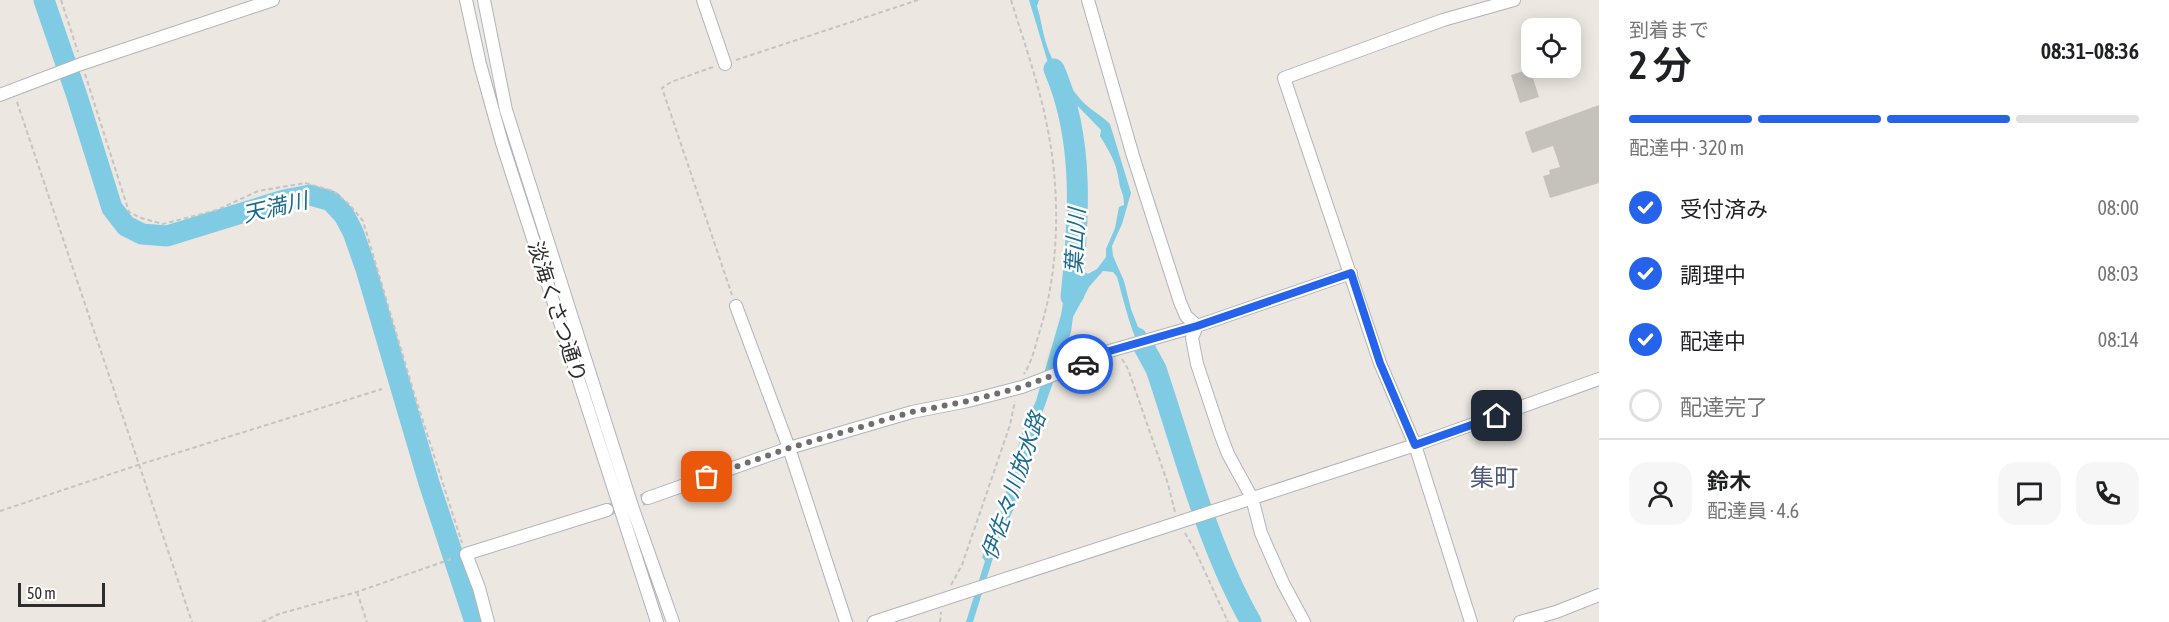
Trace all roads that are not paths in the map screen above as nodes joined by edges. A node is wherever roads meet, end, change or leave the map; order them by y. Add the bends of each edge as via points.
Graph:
1 (273, 0) edge
2 (466, 0) edge
3 (484, 0) edge
4 (703, 0) edge
5 (1088, 0) edge
6 (1514, 0) edge
7 (725, 64) road end
8 (0, 95) edge
9 (1351, 273) junction
10 (736, 306) road end
11 (1197, 326) junction
12 (1599, 379) edge
13 (1415, 445) junction
14 (789, 448) junction
15 (648, 498) tunnel mouth
16 (1252, 498) junction
17 (607, 510) tunnel mouth
18 (1599, 596) edge
19 (488, 622) edge
20 (657, 622) edge
21 (673, 622) edge
22 (846, 622) edge
23 (874, 622) edge
24 (1304, 622) edge
25 (1471, 622) edge
26 (1520, 622) edge

1 - 8 street
2 - 20 street, 淡海くさつ通り via 502,143
3 - 21 street, 淡海くさつ通り via 506,110 632,506
4 - 7 street
5 - 11 street via 1180,302 1186,316
6 - 9 street via 1443,20 1284,78
9 - 11 street
9 - 13 street via 1380,363
10 - 14 street
11 - 14 street via 1099,354 1018,388 912,412
11 - 16 street via 1192,338 1200,374 1228,454
12 - 13 street
13 - 16 street
13 - 25 street
14 - 15 street
14 - 22 street
16 - 23 street
16 - 24 street via 1261,533
17 - 19 street via 466,554
18 - 26 street

